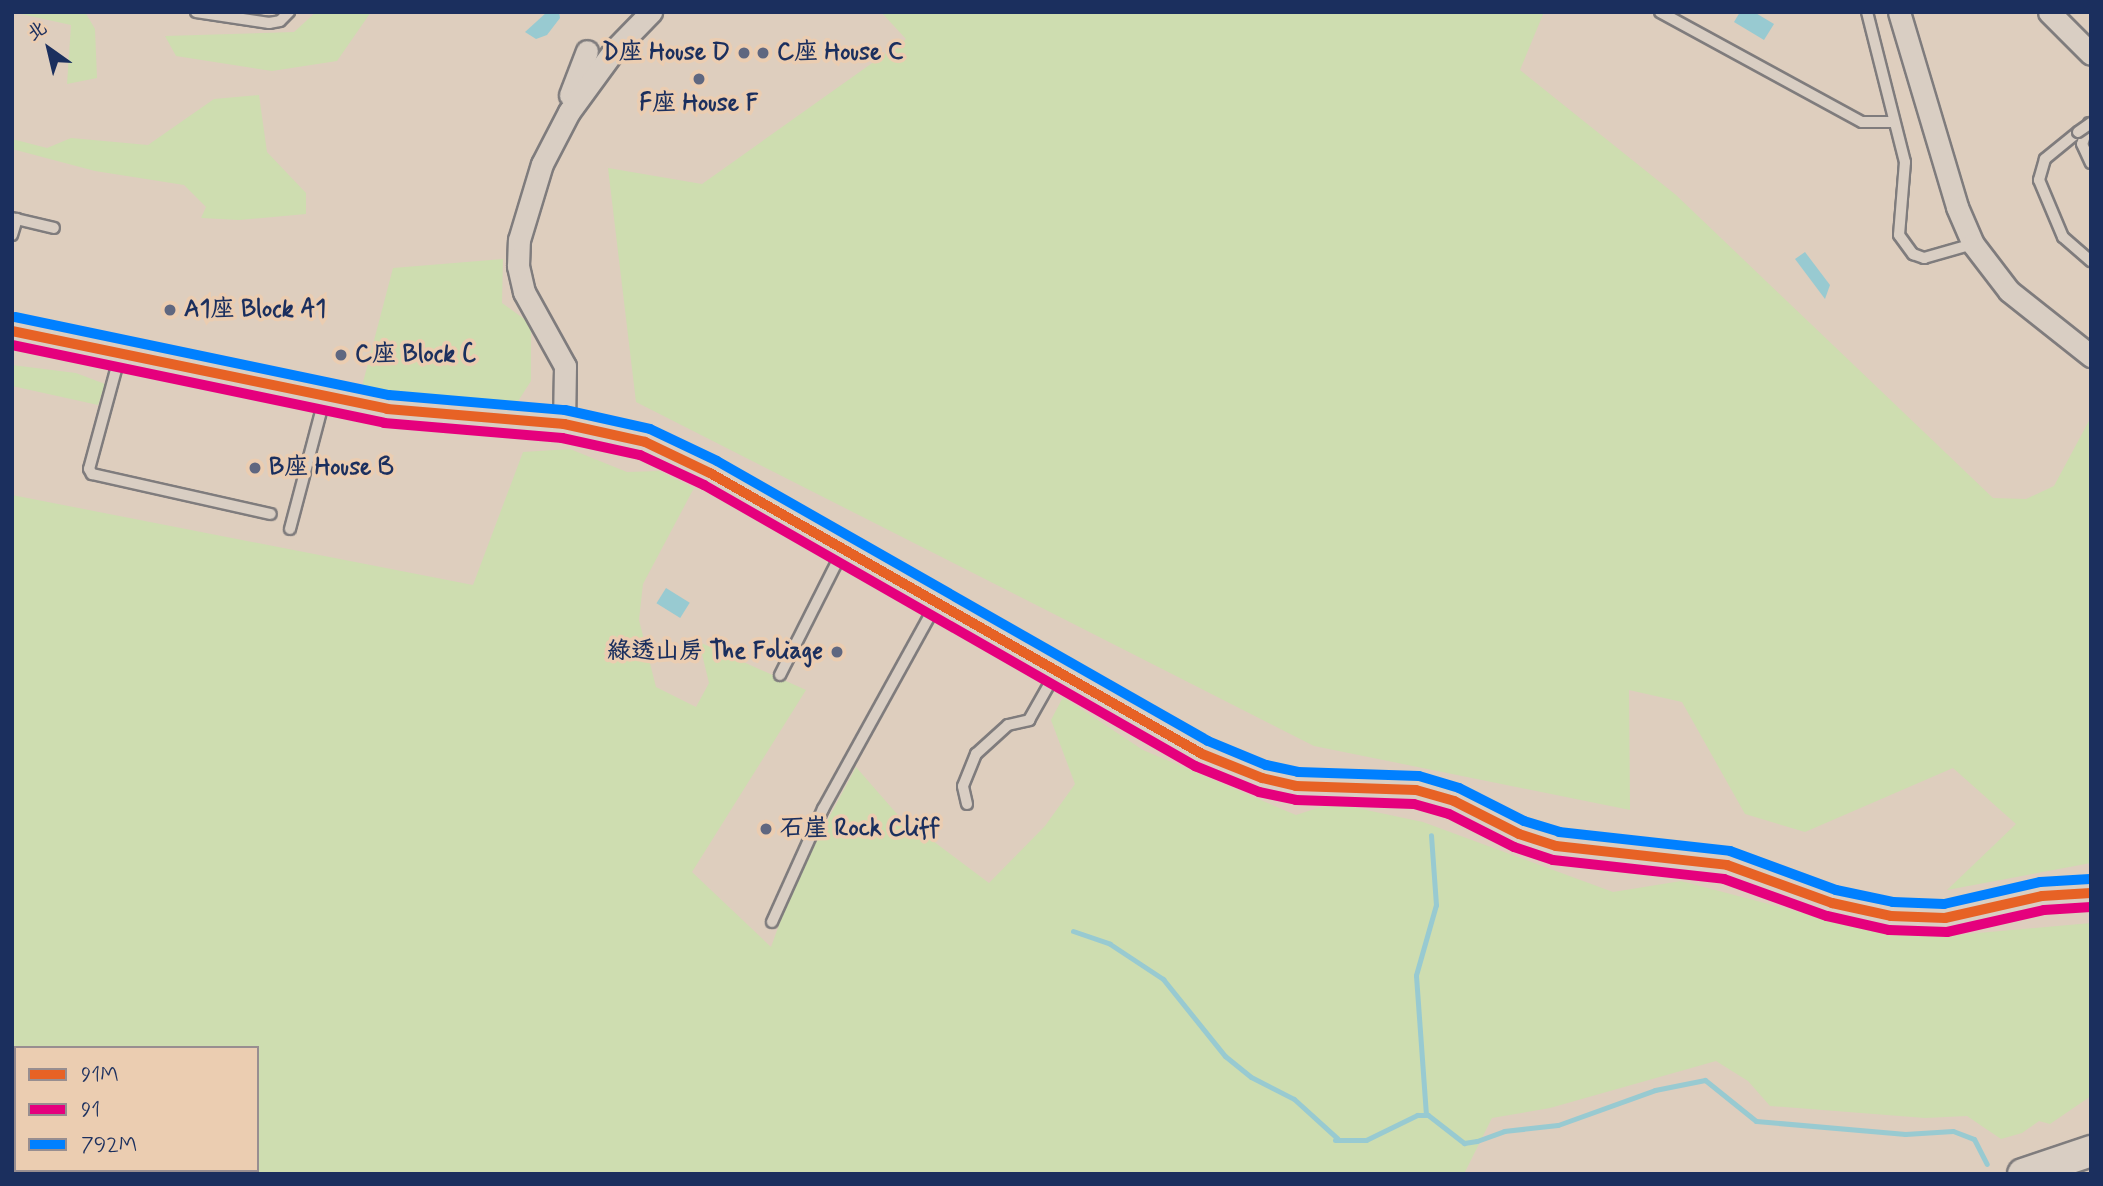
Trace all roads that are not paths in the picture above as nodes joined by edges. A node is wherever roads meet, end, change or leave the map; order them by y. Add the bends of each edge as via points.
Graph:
1 (196, 12) edge
2 (289, 12) edge
3 (651, 12) edge
4 (1660, 12) edge
5 (1867, 12) edge
6 (1899, 12) edge
7 (2049, 12) edge
8 (587, 51) dead end
9 (2091, 54) edge
10 (1894, 122) junction
11 (2091, 122) edge
12 (545, 157) junction
13 (2091, 163) edge
14 (15, 218) edge
15 (54, 228) dead end
16 (12, 235) edge
17 (1973, 244) junction
18 (2091, 261) edge
19 (12, 331) edge
20 (120, 355) junction
21 (2091, 356) edge
22 (325, 397) junction
23 (564, 424) junction
24 (271, 514) dead end
25 (290, 529) dead end
26 (844, 550) junction
27 (937, 603) junction
28 (1057, 672) junction
29 (780, 675) dead end
30 (967, 804) dead end
31 (2091, 893) edge
32 (772, 922) dead end
33 (2091, 1151) edge
34 (2028, 1173) edge

1 - 2 lane via 269,23
3 - 12 street via 584,89
4 - 10 lane via 1862,122
5 - 10 lane
6 - 17 street via 1957,207
7 - 9 street
8 - 12 street via 566,102 549,118 543,133
10 - 17 lane via 1906,175 1898,224 1905,246 1913,254 1935,258
11 - 13 lane via 2082,144
11 - 18 lane, bridge via 2045,159 2039,180 2063,237
12 - 23 street via 522,226 518,266 524,292 565,366
14 - 15 lane
14 - 16 lane
17 - 21 street via 2010,291
19 - 20 main road
20 - 22 main road
20 - 24 lane via 89,469 92,474
22 - 23 main road via 414,414
22 - 25 lane
23 - 26 main road via 607,431 662,449
26 - 27 main road
26 - 29 lane
27 - 28 main road
27 - 32 lane via 823,809
28 - 30 lane via 1028,720 1008,725 976,754 963,786
28 - 31 main road via 1202,754 1243,772 1296,786 1416,790 1454,801 1519,834 1556,846 1727,865 1832,903 1900,917 1954,917 2042,896
33 - 34 main road

